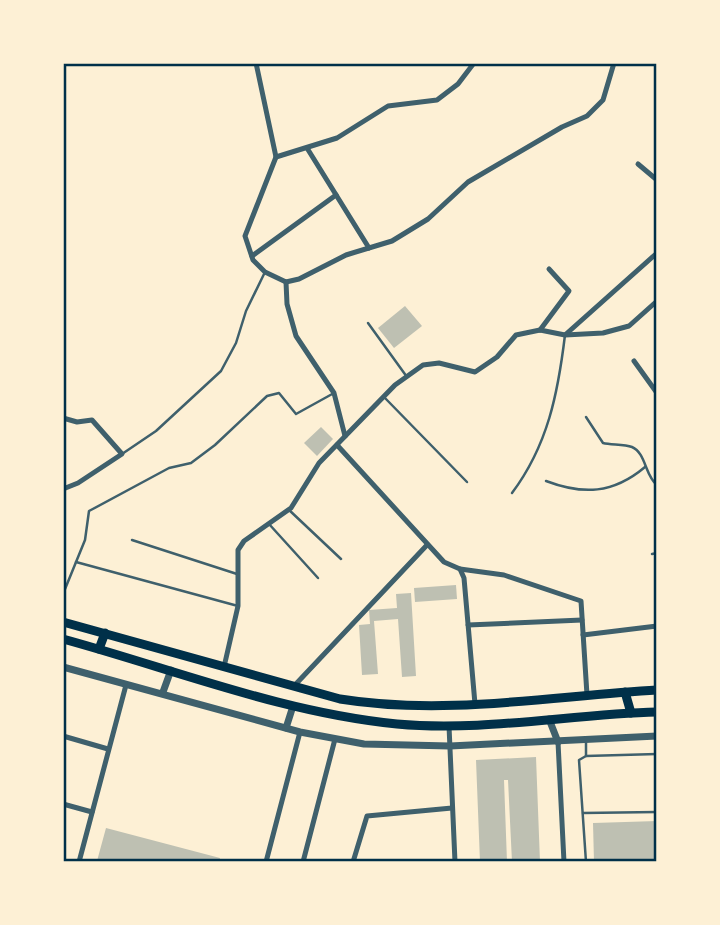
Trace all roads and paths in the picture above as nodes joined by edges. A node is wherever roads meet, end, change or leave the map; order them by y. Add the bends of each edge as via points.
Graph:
1 (256, 63) edge
2 (474, 63) edge
3 (611, 63) edge
4 (307, 148) junction
5 (276, 157) junction
6 (638, 164) dead end
7 (657, 180) edge
8 (336, 195) junction
9 (369, 248) junction
10 (657, 253) edge
11 (252, 256) junction
12 (549, 269) dead end
13 (265, 272) junction
14 (286, 282) junction
15 (657, 301) edge
16 (368, 323) dead end
17 (540, 330) junction
18 (565, 335) junction
19 (634, 361) dead end
20 (407, 377) junction
21 (334, 393) junction
22 (657, 393) edge
23 (384, 397) junction
24 (586, 417) dead end
25 (63, 418) edge
26 (345, 436) junction
27 (337, 444) junction
28 (122, 454) junction
29 (645, 467) junction
30 (546, 481) dead end
31 (467, 482) dead end
32 (657, 485) edge
33 (63, 489) edge
34 (512, 493) dead end
35 (288, 509) junction
36 (268, 524) junction
37 (132, 540) dead end
38 (427, 545) junction
39 (657, 553) edge
40 (652, 554) dead end
41 (341, 559) dead end
42 (76, 562) junction
43 (460, 569) junction
44 (237, 574) junction
45 (318, 578) dead end
46 (63, 594) edge
47 (238, 606) junction
48 (582, 620) junction
49 (63, 622) edge
50 (468, 625) junction
51 (657, 626) edge
52 (105, 633) junction
53 (583, 635) junction
54 (63, 639) edge
55 (99, 649) junction
56 (63, 667) edge
57 (224, 667) junction
58 (171, 670) junction
59 (125, 685) junction
60 (294, 686) junction
61 (657, 690) edge
62 (163, 692) junction
63 (625, 692) junction
64 (587, 695) junction
65 (475, 704) junction
66 (293, 706) junction
67 (657, 712) edge
68 (631, 713) junction
69 (549, 719) junction
70 (449, 726) junction
71 (286, 728) junction
72 (300, 732) junction
73 (63, 736) edge
74 (657, 736) edge
75 (335, 739) junction
76 (586, 740) junction
77 (558, 743) junction
78 (450, 746) junction
79 (108, 749) junction
80 (657, 754) edge
81 (586, 756) junction
82 (63, 804) edge
83 (452, 808) junction
84 (92, 812) junction
85 (657, 812) edge
86 (583, 813) junction
87 (79, 862) edge
88 (265, 862) edge
89 (303, 862) edge
90 (353, 862) edge
91 (455, 862) edge
92 (564, 862) edge
93 (586, 862) edge

1 - 5 street
2 - 4 street via 458,84 437,100 388,106 347,133
3 - 9 street via 603,100 587,116 468,183 428,219 392,241
4 - 5 street
4 - 8 street
5 - 11 street via 245,236
6 - 7 street
8 - 9 street
8 - 11 street
9 - 14 street
10 - 18 street
11 - 13 street
12 - 17 street via 569,290
13 - 14 street
13 - 28 lane via 220,371 156,431
14 - 21 street via 286,304 296,336
15 - 18 street via 629,326
16 - 20 lane
17 - 18 street
17 - 20 street via 516,335 475,372 439,363 423,365
18 - 34 lane via 551,420 536,456
19 - 22 street
20 - 23 street
21 - 26 street
21 - 42 lane via 296,414 279,393 267,396 191,463 169,468 89,511
23 - 26 street
23 - 31 lane
24 - 29 lane via 603,443 631,447
25 - 28 street via 92,420
26 - 27 street
27 - 35 street
27 - 38 street
28 - 33 street
29 - 30 lane via 613,486 592,491 574,491
29 - 32 lane
35 - 36 street
35 - 41 lane
36 - 44 street via 238,550
36 - 45 lane
37 - 44 lane
38 - 43 street via 444,562
38 - 60 street
39 - 40 lane
42 - 46 lane
42 - 47 lane
43 - 48 street via 505,575 581,601
43 - 50 street
44 - 47 street
47 - 57 street
48 - 50 street
48 - 53 street
49 - 52 main road
50 - 65 street
51 - 53 street
52 - 55 main road
52 - 57 main road
53 - 64 street
54 - 55 main road
55 - 58 main road
56 - 59 street
57 - 60 main road
58 - 62 street
58 - 66 main road
59 - 62 street
59 - 79 street
60 - 65 main road via 385,706
61 - 63 main road
62 - 71 street
63 - 64 main road
63 - 68 main road
64 - 65 main road
66 - 70 main road via 349,718
66 - 71 street
67 - 68 main road
68 - 69 main road
69 - 70 main road
69 - 77 street
70 - 78 street
71 - 72 street
72 - 75 street
72 - 88 street
73 - 79 street
74 - 76 street
75 - 78 street
75 - 89 street
76 - 77 street
76 - 81 lane
77 - 78 street
77 - 92 street
78 - 83 street
79 - 84 street
80 - 81 lane
81 - 86 lane via 579,760
82 - 84 street
83 - 90 street via 371,814 365,820
83 - 91 street
84 - 87 street
85 - 86 lane
86 - 93 lane

